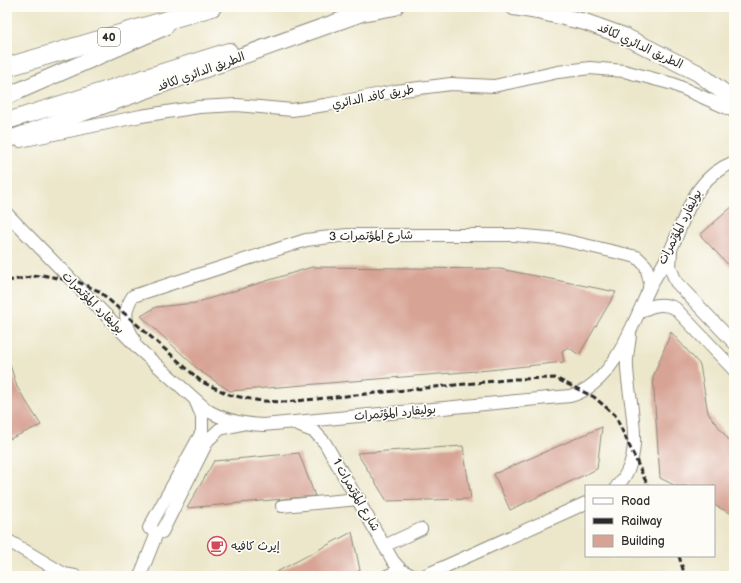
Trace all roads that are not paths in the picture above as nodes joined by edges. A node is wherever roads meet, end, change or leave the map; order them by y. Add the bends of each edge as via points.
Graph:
1 (213, 7) edge
2 (395, 7) edge
3 (514, 7) edge
4 (362, 13) junction
5 (7, 67) edge
6 (7, 96) edge
7 (734, 100) edge
8 (734, 112) edge
9 (7, 122) edge
10 (7, 140) edge
11 (7, 144) edge
12 (734, 162) edge
13 (7, 214) edge
14 (672, 250) junction
15 (648, 291) junction
16 (639, 313) junction
17 (631, 330) junction
18 (734, 343) edge
19 (140, 350) junction
20 (734, 370) edge
21 (193, 398) junction
22 (292, 423) junction
23 (244, 424) junction
24 (618, 485) edge
25 (359, 499) junction
26 (585, 503) edge
27 (282, 506) dead end
28 (421, 529) dead end
29 (157, 533) junction
30 (7, 540) edge
31 (384, 546) junction
32 (408, 574) edge
33 (75, 576) edge
34 (140, 576) edge
35 (387, 576) edge
36 (424, 576) edge

1 - 5 highway, 40
1 - 6 main road
2 - 4 main road, الطريق الدائري لكافد
3 - 7 main road, الطريق الدائري لكافد via 585,22 624,36 698,73
4 - 9 main road via 317,23
4 - 10 main road, الطريق الدائري لكافد
8 - 11 street, طريق كافد الدائري via 673,84 624,71 590,68 550,73 494,86 451,84 292,110 237,104 199,107 141,116
12 - 14 street, بوليفارد المؤتمرات via 711,175 695,194
13 - 19 street, بوليفارد المؤتمرات
14 - 15 street, بوليفارد المؤتمرات
14 - 18 street via 670,267 676,282
15 - 16 street, بوليفارد المؤتمرات
15 - 19 street, شارع المؤتمرات 3 via 650,282 646,266 637,257 559,239 515,235 336,235 270,250 133,296 126,308 126,315 130,333
16 - 17 street, بوليفارد المؤتمرات
16 - 20 street via 647,307 657,305 675,308
17 - 22 street, بوليفارد المؤتمرات via 602,377 580,394
17 - 24 street via 627,366 634,452 629,470
19 - 21 street, بوليفارد المؤتمرات
21 - 23 street, بوليفارد المؤتمرات via 216,416
21 - 29 street via 202,416 202,432 149,528
22 - 23 street, بوليفارد المؤتمرات
22 - 25 street, شارع المؤتمرات 1 via 306,427 320,437
23 - 29 street via 220,429 208,440 162,532
25 - 27 street
25 - 31 street, شارع المؤتمرات 1
26 - 36 street
28 - 31 street
29 - 34 street
30 - 33 street via 64,574
31 - 32 street, شارع المؤتمرات 1 via 393,561
32 - 35 street

